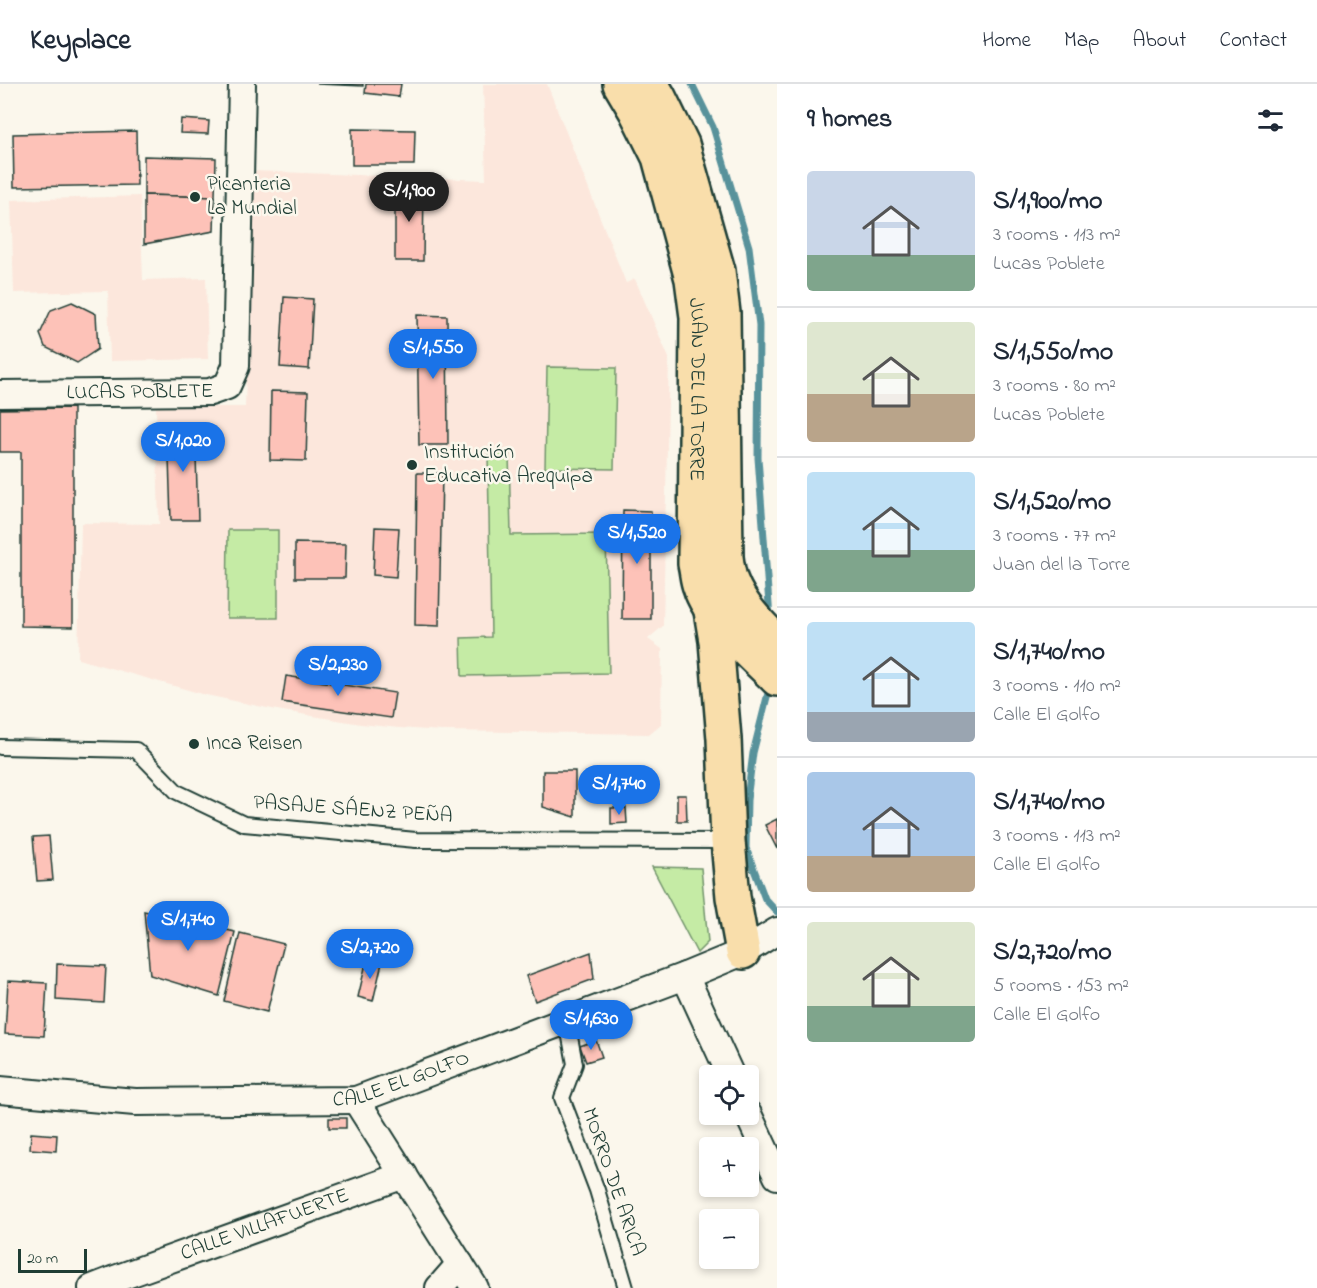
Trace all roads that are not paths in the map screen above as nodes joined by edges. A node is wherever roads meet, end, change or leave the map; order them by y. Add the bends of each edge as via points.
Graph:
1 (242, 84) edge
2 (620, 84) edge
3 (651, 84) edge
4 (0, 394) edge
5 (711, 610) junction
6 (762, 640) edge
7 (777, 679) edge
8 (0, 747) edge
9 (728, 841) junction
10 (775, 933) edge
11 (743, 952) junction
12 (685, 976) junction
13 (567, 1021) junction
14 (726, 1065) edge
15 (0, 1090) edge
16 (356, 1100) junction
17 (753, 1125) edge
18 (404, 1175) junction
19 (777, 1176) edge
20 (460, 1264) junction
21 (110, 1285) edge
22 (439, 1288) edge
23 (475, 1288) edge
24 (626, 1288) edge

1 - 4 street, LUCAS POBLETE via 236,366 227,386 210,392
2 - 5 main road, JUAN DEL LA TORRE via 659,157 692,279 698,317 695,564 700,588
3 - 6 main road, JUAN DEL LA TORRE via 682,144 718,271 723,313 726,557 730,579
5 - 6 main road, JUAN DEL LA TORRE
5 - 9 main road via 723,728
6 - 7 main road, JUAN DEL LA TORRE
8 - 9 lane, PASAJE SÁENZ PEÑA via 136,750 177,792 244,824 416,840
9 - 11 main road
10 - 11 street, CALLE EL GOLFO
11 - 12 street, CALLE EL GOLFO
12 - 13 street, CALLE EL GOLFO
12 - 14 street
13 - 16 street, CALLE EL GOLFO
13 - 24 lane, MORRO DE ARICA via 575,1064 562,1098 597,1190
15 - 16 street, CALLE EL GOLFO via 135,1102
16 - 18 street
17 - 19 street
18 - 20 street
18 - 21 street, CALLE VILLAFUERTE
20 - 22 street
20 - 23 street

